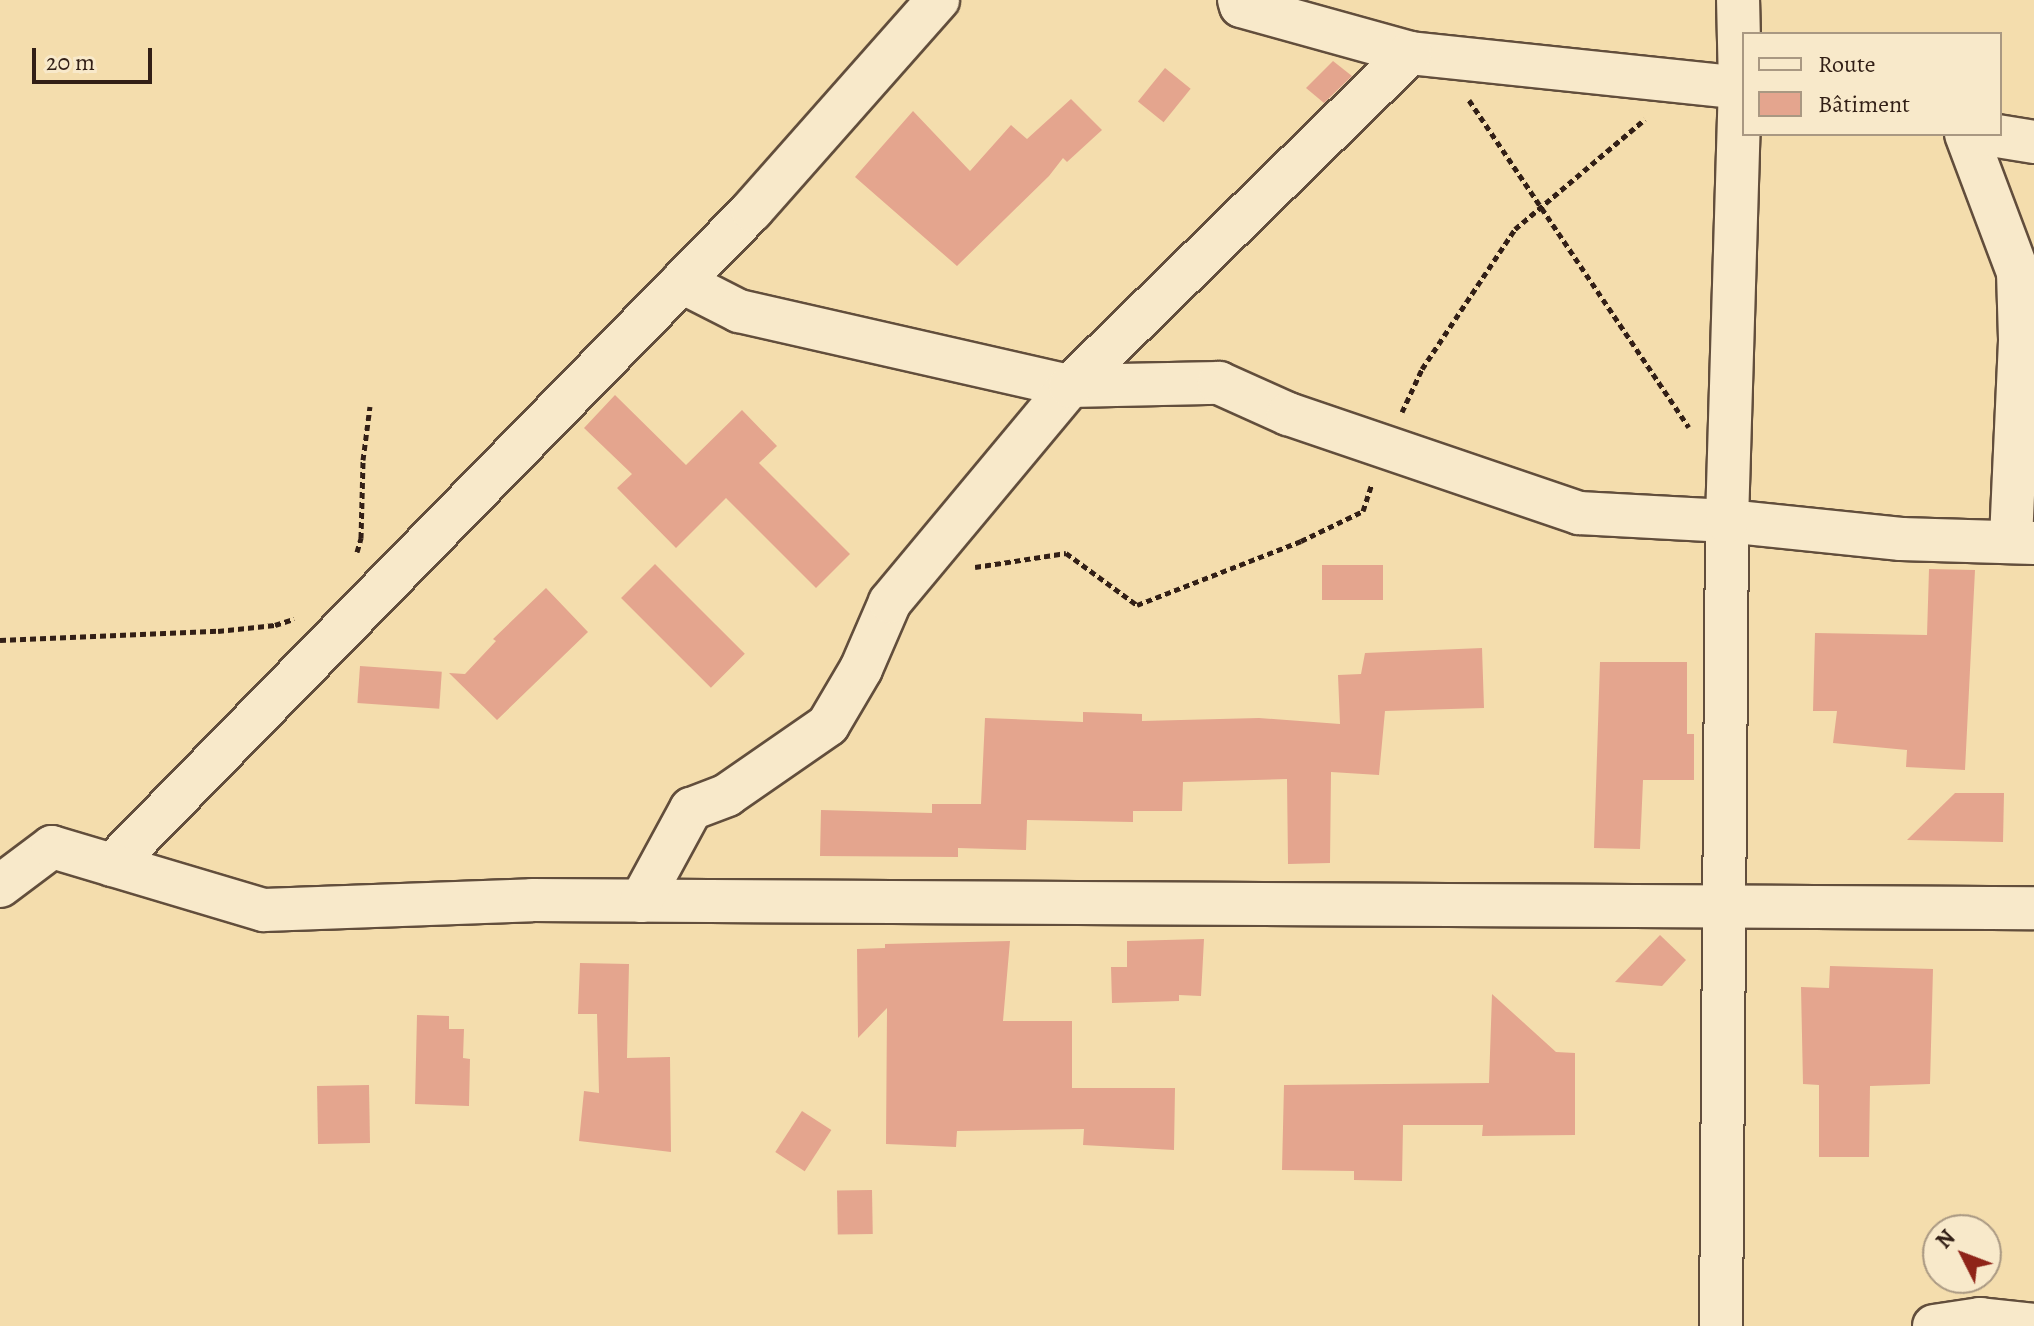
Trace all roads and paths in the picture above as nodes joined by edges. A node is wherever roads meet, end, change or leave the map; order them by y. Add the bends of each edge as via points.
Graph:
1 (938, 0) edge
2 (1239, 0) edge
3 (1738, 0) edge
4 (1425, 54) junction
5 (1742, 87) edge
6 (1967, 136) edge
7 (1997, 136) edge
8 (2034, 142) edge
9 (682, 282) junction
10 (1070, 386) junction
11 (370, 406) dead end
12 (1693, 433) dead end
13 (1727, 521) junction
14 (2022, 542) edge
15 (355, 559) dead end
16 (298, 618) dead end
17 (0, 640) edge
18 (112, 865) junction
19 (0, 886) edge
20 (641, 901) junction
21 (1724, 908) junction
22 (2034, 908) edge
23 (2034, 1325) edge
24 (1721, 1326) edge
25 (1934, 1326) edge

1 - 9 street
2 - 4 street via 1241,6
3 - 5 street
4 - 5 street
4 - 10 street
4 - 12 path
5 - 13 street
6 - 14 street via 2018,272
7 - 8 street
9 - 10 street via 739,311
9 - 18 street
10 - 13 street via 1219,383 1288,414 1579,513
10 - 20 street via 890,602 861,669 828,725 727,795 691,809
11 - 15 path
13 - 14 street via 1901,539
13 - 21 street
16 - 17 path via 218,631
18 - 19 street via 52,847
18 - 20 street via 264,910
20 - 21 street
21 - 22 street
21 - 24 street
23 - 25 street via 1980,1319

